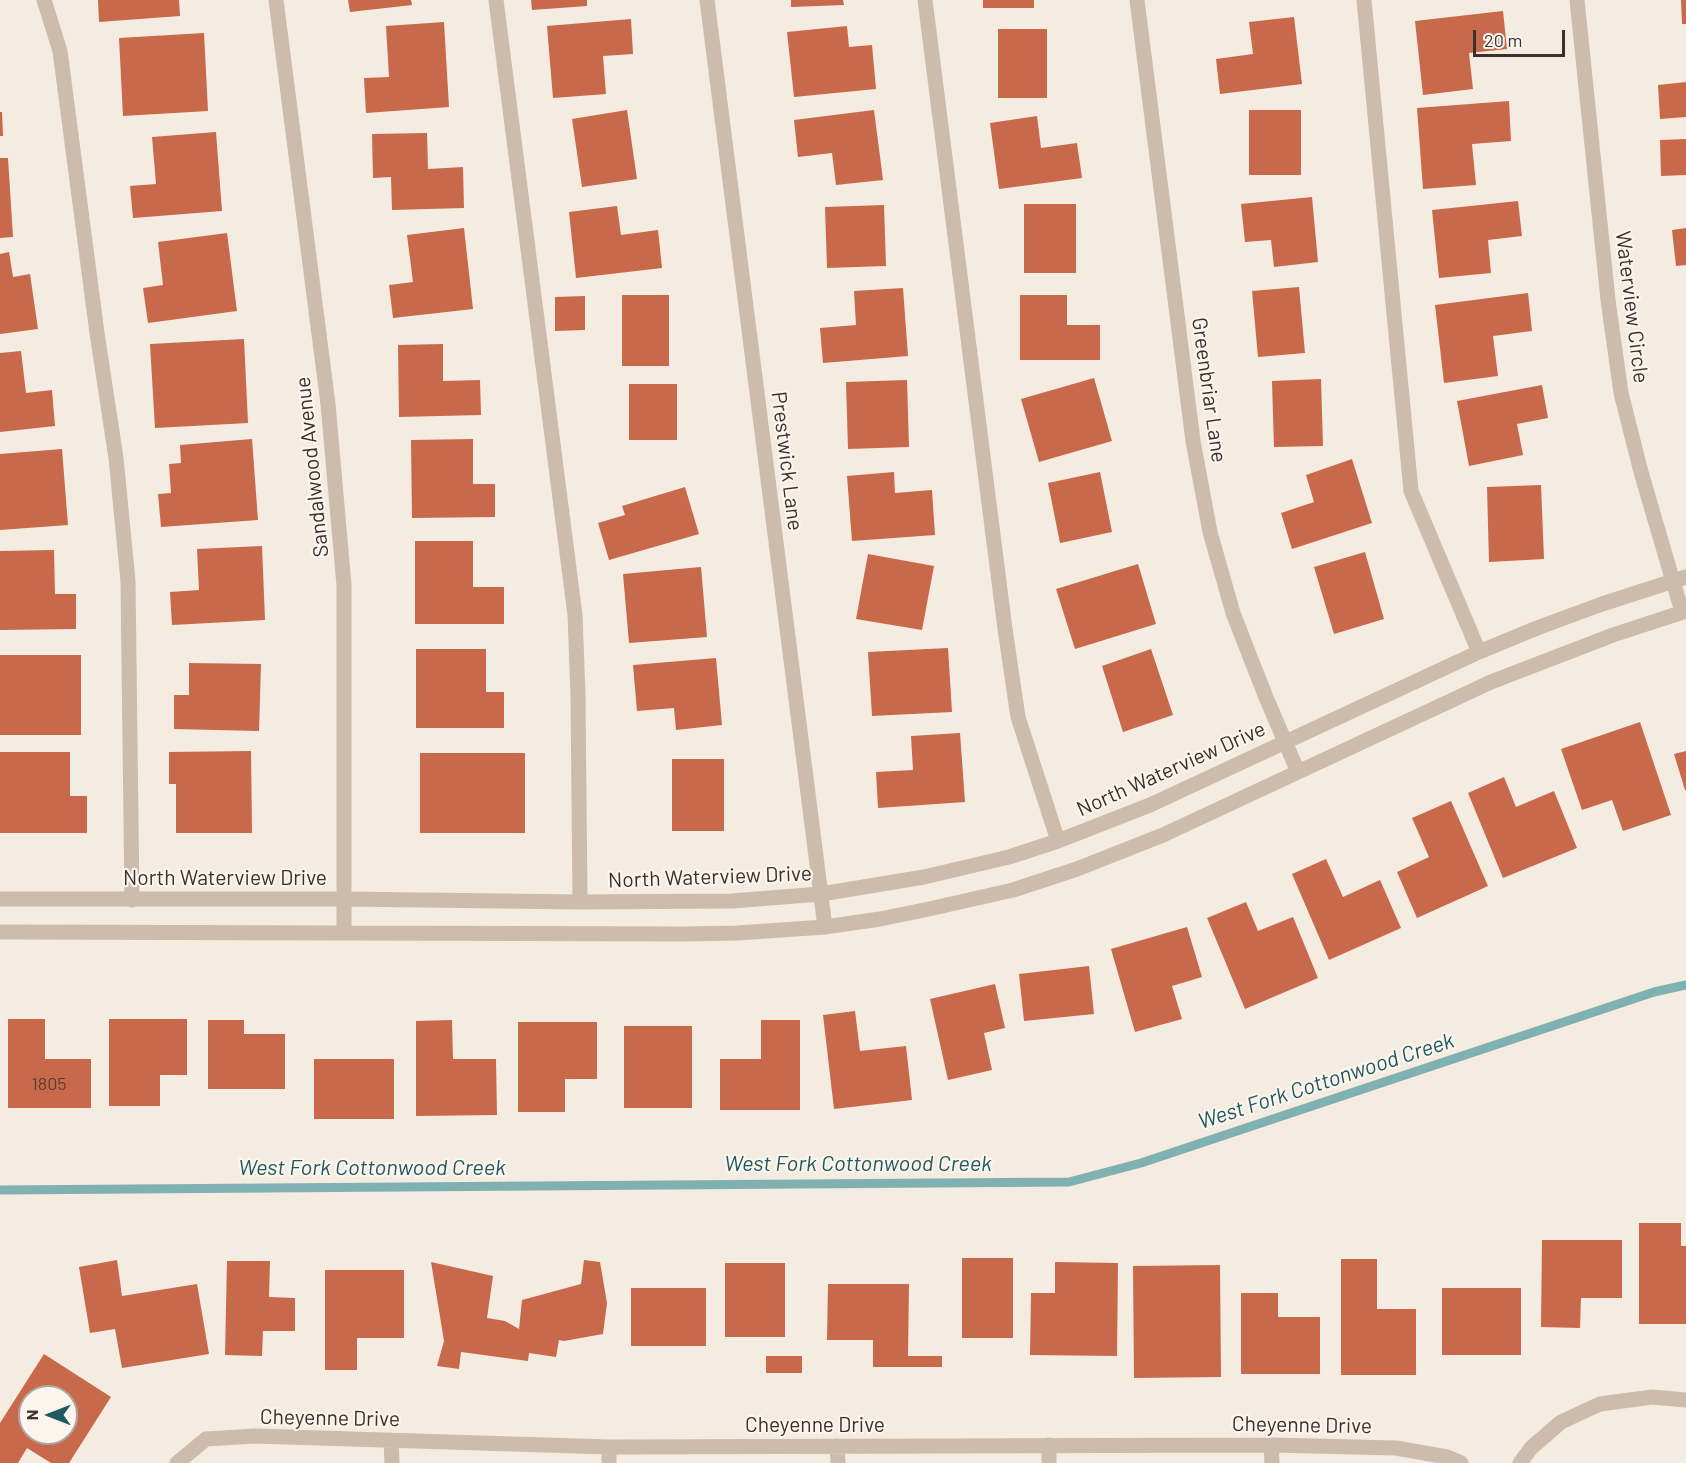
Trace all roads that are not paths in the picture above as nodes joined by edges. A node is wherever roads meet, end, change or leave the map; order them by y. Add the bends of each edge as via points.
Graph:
1 (44, 0) edge
2 (276, 0) edge
3 (496, 0) edge
4 (707, 0) edge
5 (925, 0) edge
6 (1137, 0) edge
7 (1364, 0) edge
8 (1577, 0) edge
9 (1679, 579) edge
10 (1684, 611) edge
11 (1479, 652) junction
12 (1285, 742) junction
13 (1298, 772) junction
14 (1058, 841) junction
15 (821, 894) junction
16 (0, 899) edge
17 (344, 899) junction
18 (132, 900) junction
19 (580, 902) junction
20 (825, 927) junction
21 (0, 932) edge
22 (344, 932) junction
23 (1686, 1400) edge
24 (391, 1440) junction
25 (1049, 1445) junction
26 (1272, 1445) junction
27 (837, 1446) junction
28 (609, 1447) junction
29 (177, 1463) edge
30 (392, 1463) edge
31 (609, 1463) edge
32 (838, 1463) edge
33 (1049, 1463) edge
34 (1272, 1463) edge
35 (1461, 1463) edge
36 (1520, 1463) edge

1 - 18 street via 60,51 116,458 128,581
2 - 17 street, Sandalwood Avenue via 328,404 344,585
3 - 19 street via 575,615
4 - 15 street, Prestwick Lane
5 - 14 street via 1018,717
6 - 12 street, Greenbriar Lane via 1193,441 1210,532 1233,613
7 - 11 street via 1411,491
8 - 9 street, Waterview Circle via 1621,393 1641,472
9 - 10 street, Waterview Circle
9 - 11 street, North Waterview Drive
10 - 13 street via 1491,682
11 - 12 street, North Waterview Drive
12 - 13 street, Greenbriar Lane
12 - 14 street, North Waterview Drive via 1150,805
13 - 20 street via 1163,835 1013,890
14 - 15 street, North Waterview Drive via 924,877
15 - 19 street, North Waterview Drive via 732,901
15 - 20 street, Prestwick Lane
16 - 18 street, North Waterview Drive
17 - 18 street, North Waterview Drive
17 - 19 street, North Waterview Drive
17 - 22 street, Sandalwood Avenue
20 - 22 street via 686,934
21 - 22 street
23 - 36 street via 1652,1396 1600,1404 1562,1422 1531,1448
24 - 28 street, Cheyenne Drive
24 - 29 street, Cheyenne Drive via 206,1438
24 - 30 street
25 - 26 street, Cheyenne Drive
25 - 27 street, Cheyenne Drive
25 - 33 street
26 - 34 street
26 - 35 street, Cheyenne Drive via 1396,1448
27 - 28 street, Cheyenne Drive
27 - 32 street
28 - 31 street

